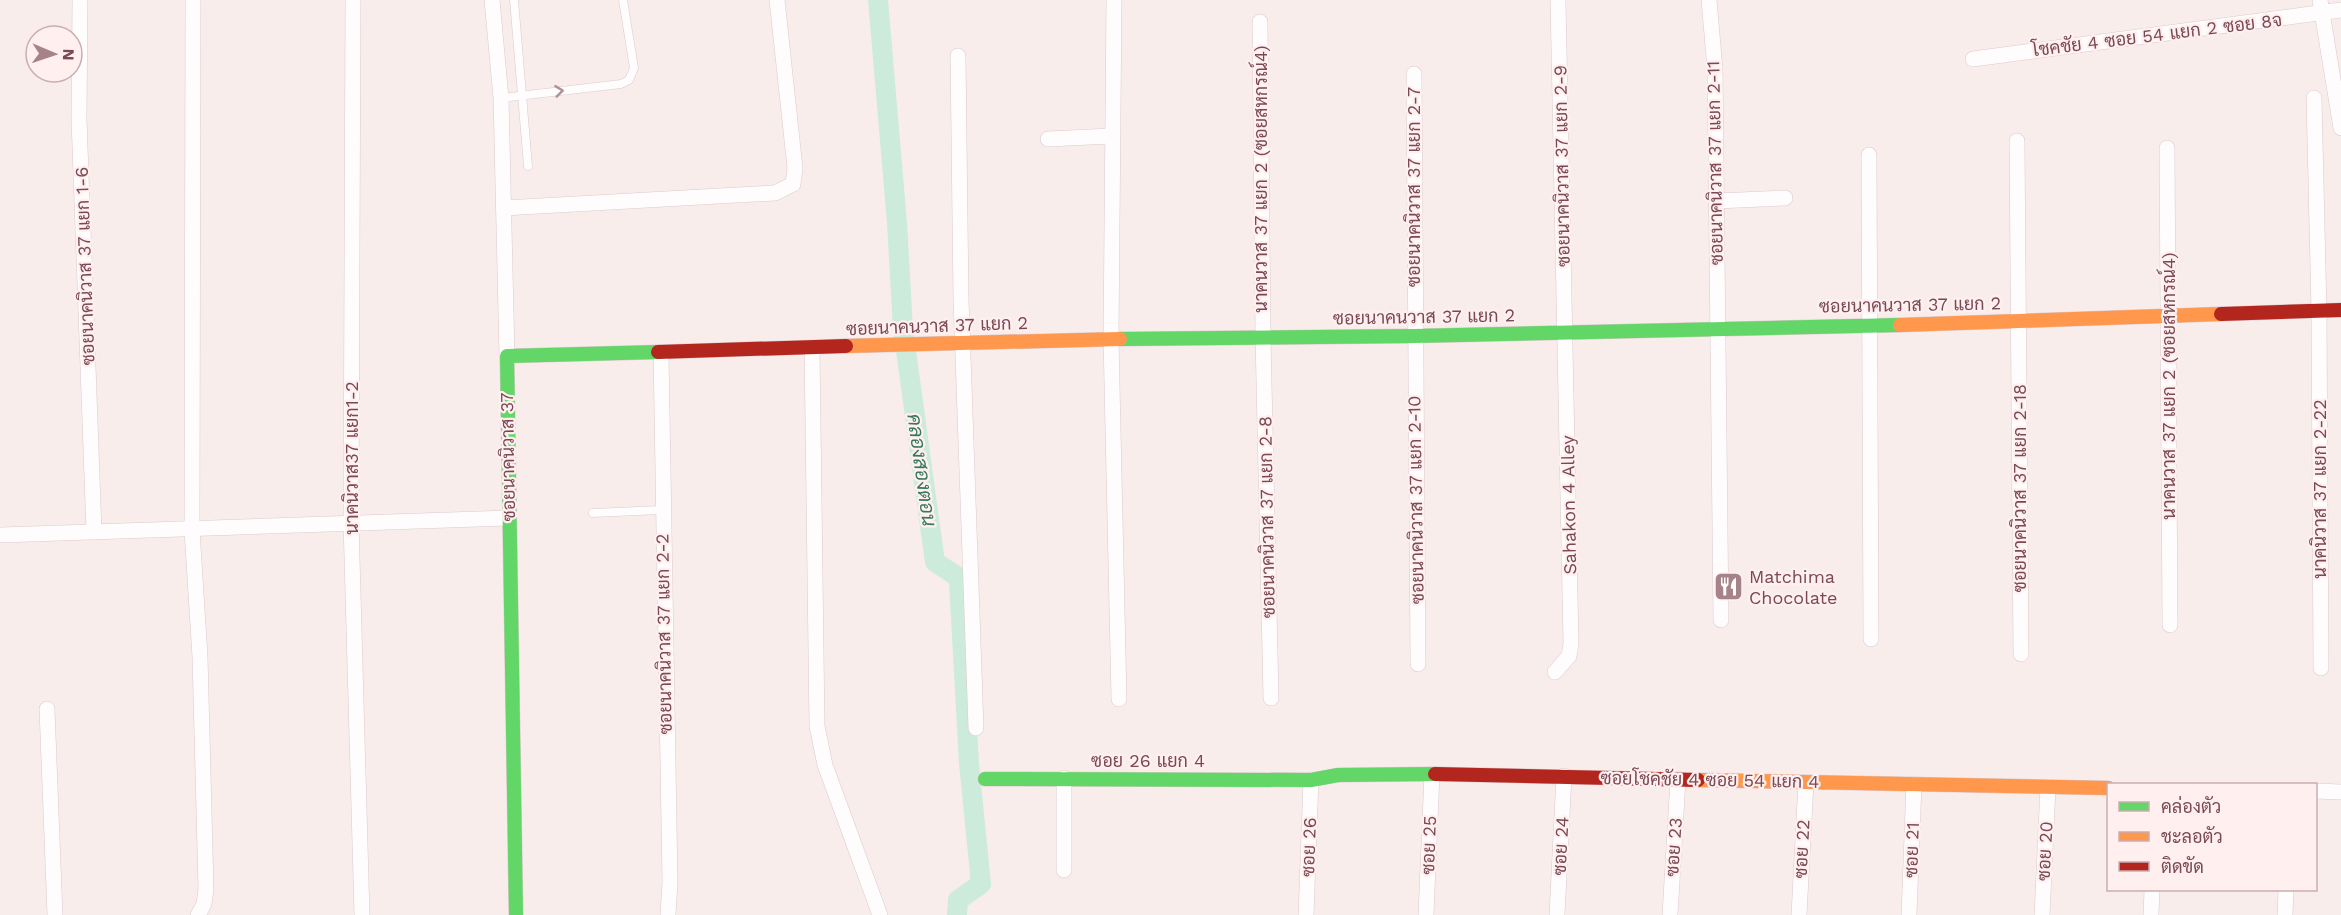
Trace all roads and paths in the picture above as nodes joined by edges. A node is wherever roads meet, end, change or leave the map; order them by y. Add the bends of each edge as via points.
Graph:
1 (80, 0) edge
2 (193, 0) edge
3 (353, 0) edge
4 (492, 0) edge
5 (514, 0) edge
6 (623, 0) edge
7 (777, 0) edge
8 (1114, 0) edge
9 (1558, 0) edge
10 (1709, 0) edge
11 (2321, 7) edge
12 (2341, 10) edge
13 (1260, 21) dead end
14 (958, 56) dead end
15 (1973, 59) dead end
16 (1414, 74) dead end
17 (522, 95) junction
18 (501, 98) junction
19 (2314, 98) dead end
20 (2341, 128) edge
21 (1111, 136) junction
22 (1048, 139) dead end
23 (2017, 141) dead end
24 (2167, 148) dead end
25 (1869, 155) dead end
26 (528, 166) dead end
27 (1785, 198) dead end
28 (1716, 201) junction
29 (504, 208) junction
30 (2341, 310) edge
31 (2319, 311) junction
32 (2169, 318) junction
33 (2019, 322) junction
34 (1868, 323) junction
35 (1718, 327) junction
36 (1566, 332) junction
37 (1414, 336) junction
38 (1263, 337) junction
39 (1111, 339) junction
40 (963, 343) junction
41 (812, 348) junction
42 (661, 353) junction
43 (507, 356) junction
44 (662, 510) junction
45 (593, 513) dead end
46 (509, 518) junction
47 (351, 522) junction
48 (192, 530) junction
49 (94, 532) junction
50 (0, 535) edge
51 (1721, 620) dead end
52 (2170, 625) dead end
53 (1871, 639) dead end
54 (2021, 654) dead end
55 (1418, 664) dead end
56 (2321, 668) dead end
57 (1555, 672) dead end
58 (1271, 698) dead end
59 (1119, 699) dead end
60 (47, 709) dead end
61 (976, 728) dead end
62 (1432, 774) junction
63 (1564, 776) junction
64 (1064, 778) junction
65 (985, 779) dead end
66 (1678, 779) junction
67 (1311, 780) junction
68 (1806, 782) junction
69 (1914, 784) junction
70 (2048, 787) junction
71 (2107, 788) edge
72 (2317, 791) edge
73 (2341, 792) edge
74 (1064, 870) dead end
75 (2152, 891) edge
76 (2286, 891) edge
77 (55, 915) edge
78 (198, 915) edge
79 (362, 915) edge
80 (516, 915) edge
81 (668, 915) edge
82 (880, 915) edge
83 (1306, 915) edge
84 (1426, 915) edge
85 (1557, 915) edge
86 (1670, 915) edge
87 (1799, 915) edge
88 (1909, 915) edge
89 (2042, 915) edge
90 (2151, 915) edge
91 (2285, 915) edge

1 - 49 street, ซอยนาคนิวาส 37 แยก 1-6 via 79,119
2 - 48 street
3 - 47 street, นาคนิวาส37 แยก1-2
4 - 18 street, ซอยนาคนิวาส 37
5 - 17 lane
17 -> 6 lane via 629,80 634,68
7 - 29 street via 795,168 793,184 787,189 775,193
8 - 21 street
9 - 36 street, ซอยนาคนิวาส 37 แยก 2-9
10 - 28 street, ซอยนาคนิวาส 37 แยก 2-11 via 1715,69
11 - 12 street, โชคชัย 4 ซอย 54 แยก 2 ซอย 8จ
11 - 15 street, โชคชัย 4 ซอย 54 แยก 2 ซอย 8จ
11 - 20 street
13 - 38 street, นาคนวาส 37 แยก 2 (ซอยสหกรณ์4)
14 - 40 street
16 - 37 street, ซอยนาคนิวาส 37 แยก 2-7
17 - 18 lane
17 - 26 lane
18 - 29 street, ซอยนาคนิวาส 37
19 - 31 street, นาคนิวาส 37 แยก 2-22
21 - 22 street
21 - 39 street
23 - 33 street, ซอยนาคนิวาส 37 แยก 2-18
24 - 32 street, นาคนวาส 37 แยก 2 (ซอยสหกรณ์4)
25 - 34 street
27 - 28 street
28 - 35 street, ซอยนาคนิวาส 37 แยก 2-11
29 - 43 street, ซอยนาคนิวาส 37
30 - 31 street, ซอยนาคนวาส 37 แยก 2
31 - 32 street, ซอยนาคนวาส 37 แยก 2
31 - 56 street, นาคนิวาส 37 แยก 2-22
32 - 33 street, ซอยนาคนวาส 37 แยก 2
32 - 52 street, นาคนวาส 37 แยก 2 (ซอยสหกรณ์4)
33 - 34 street, ซอยนาคนวาส 37 แยก 2
33 - 54 street, ซอยนาคนิวาส 37 แยก 2-18
34 - 35 street, ซอยนาคนวาส 37 แยก 2
34 - 53 street
35 - 36 street, ซอยนาคนวาส 37 แยก 2
35 - 51 street
36 - 37 street, ซอยนาคนวาส 37 แยก 2
36 - 57 street, Sahakon 4 Alley via 1571,644 1569,656
37 - 38 street, ซอยนาคนวาส 37 แยก 2
37 - 55 street, ซอยนาคนิวาส 37 แยก 2-10
38 - 39 street, ซอยนาคนวาส 37 แยก 2
38 - 58 street, ซอยนาคนิวาส 37 แยก 2-8
39 - 40 street, ซอยนาคนวาส 37 แยก 2
39 - 59 street
40 - 41 street, ซอยนาคนวาส 37 แยก 2
40 - 61 street
41 - 42 street, ซอยนาคนวาส 37 แยก 2
41 - 82 street via 817,726 825,765
42 - 43 street, ซอยนาคนวาส 37 แยก 2
42 - 44 street, ซอยนาคนิวาส 37 แยก 2-2
43 - 46 street, ซอยนาคนิวาส 37
44 - 45 lane
44 - 81 street, ซอยนาคนิวาส 37 แยก 2-2
46 - 47 street
46 - 80 street, ซอยนาคนิวาส 37
47 - 48 street
47 - 79 street, นาคนิวาส37 แยก1-2
48 - 49 street
48 - 78 street via 200,657 206,889
49 - 50 street
60 - 77 street
62 - 63 street, ซอยโชคชัย 4 ซอย 54 แยก 4
62 - 67 street, ซอยโชคชัย 4 ซอย 54 แยก 4 via 1338,775
62 - 84 street, ซอย 25
63 - 66 street, ซอยโชคชัย 4 ซอย 54 แยก 4
63 - 85 street, ซอย 24
64 - 65 street, ซอย 26 แยก 4
64 - 67 street, ซอย 26 แยก 4
64 - 74 street
66 - 68 street, ซอยโชคชัย 4 ซอย 54 แยก 4
66 - 86 street, ซอย 23
67 - 83 street, ซอย 26
68 - 69 street, ซอยโชคชัย 4 ซอย 54 แยก 4
68 - 87 street, ซอย 22
69 - 70 street, ซอยโชคชัย 4 ซอย 54 แยก 4
69 - 88 street, ซอย 21
70 - 71 street, ซอยโชคชัย 4 ซอย 54 แยก 4
70 - 89 street, ซอย 20
72 - 73 street
75 - 90 street
76 - 91 street

